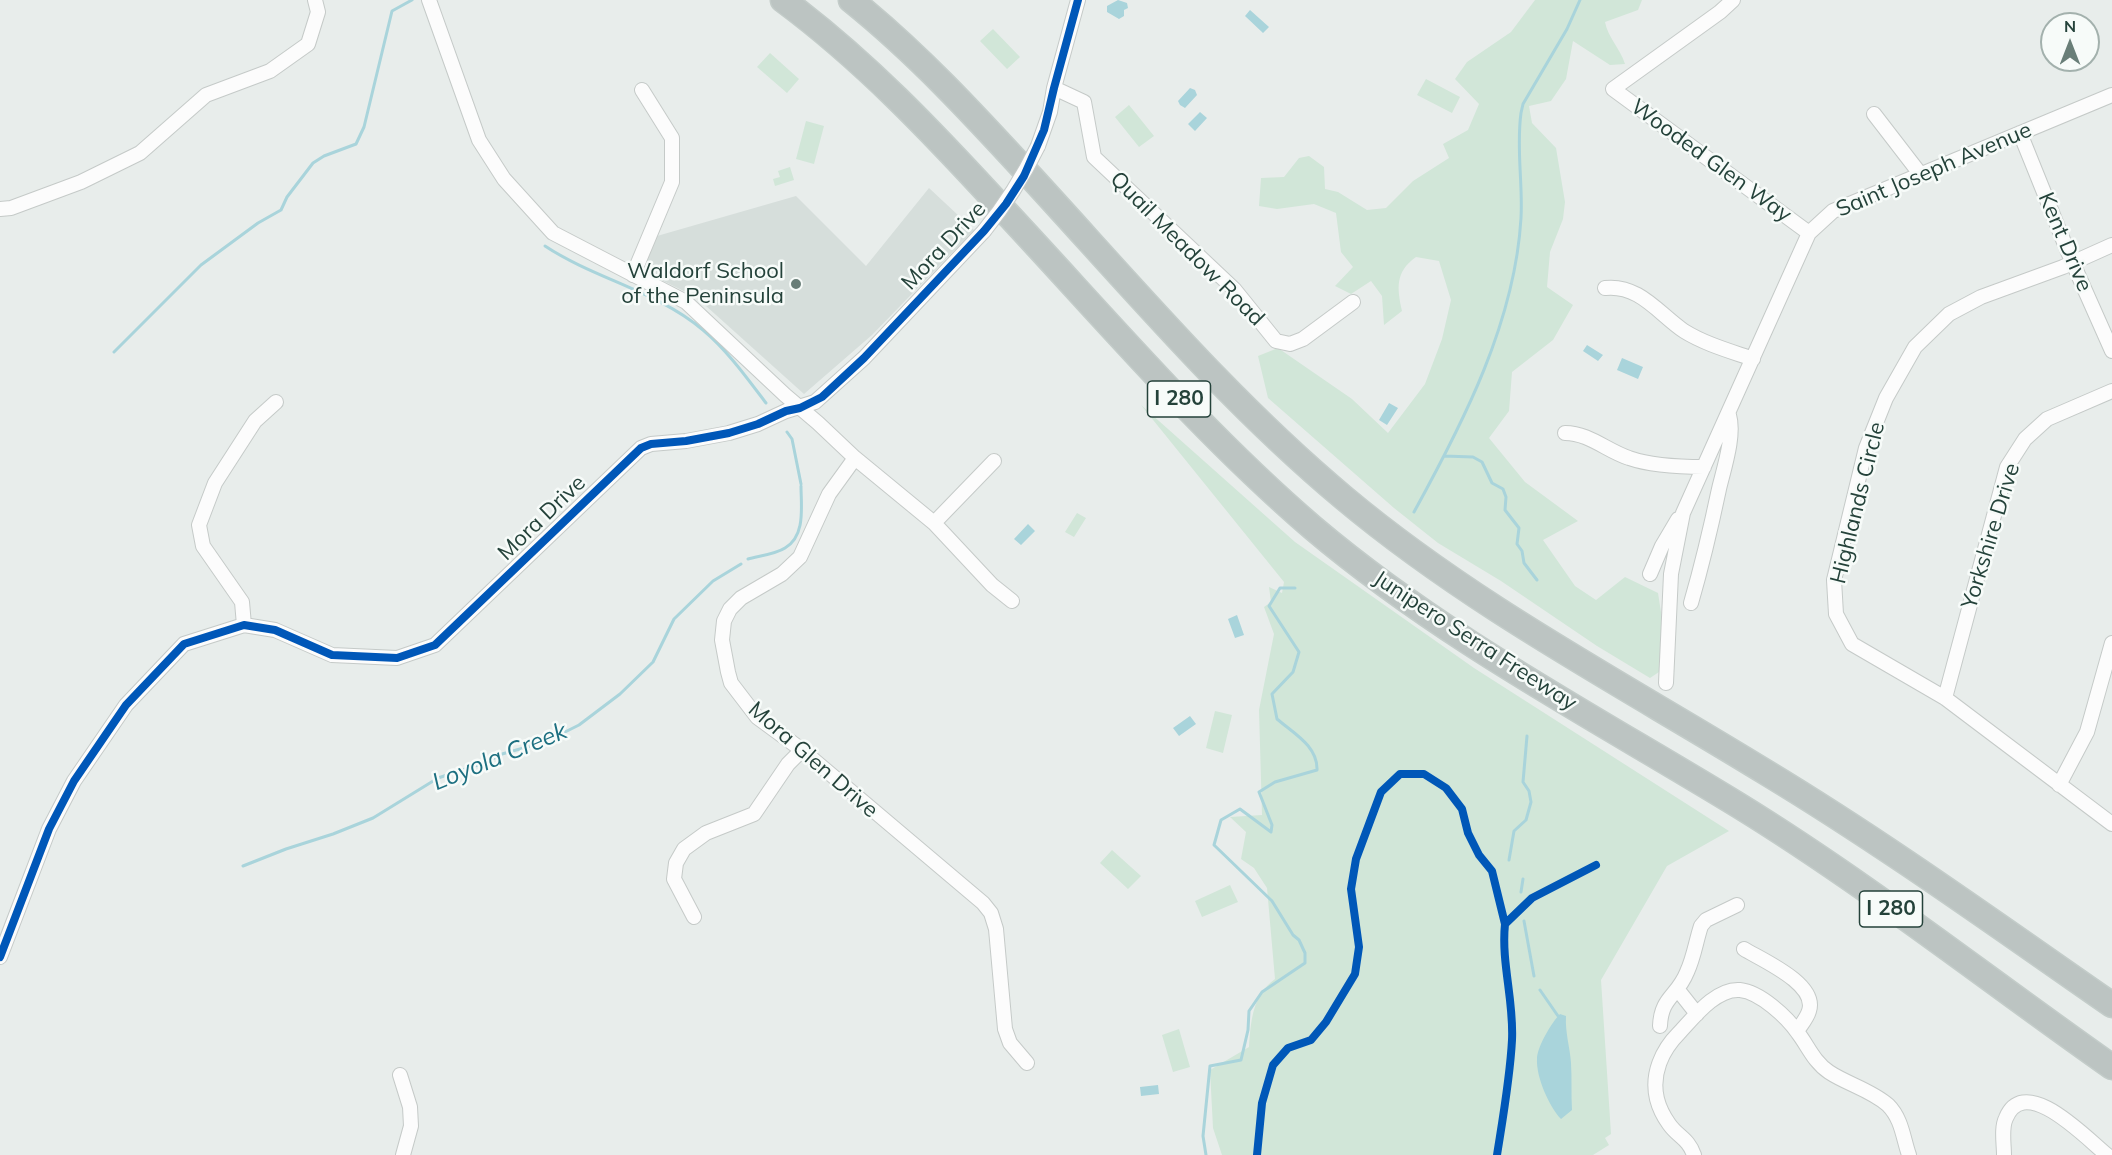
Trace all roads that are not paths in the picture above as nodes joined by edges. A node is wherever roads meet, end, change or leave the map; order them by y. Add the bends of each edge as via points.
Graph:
1 (315, 0) edge
2 (429, 0) edge
3 (783, 0) edge
4 (851, 0) edge
5 (1078, 0) edge
6 (1733, 0) edge
7 (1054, 88) junction
8 (642, 90) dead end
9 (2112, 95) edge
10 (1874, 114) dead end
11 (2020, 133) junction
12 (1921, 176) junction
13 (0, 209) edge
14 (1809, 233) junction
15 (2112, 245) edge
16 (2073, 262) junction
17 (633, 274) junction
18 (1605, 288) dead end
19 (1353, 302) dead end
20 (2112, 351) edge
21 (1753, 359) junction
22 (2112, 391) edge
23 (276, 402) dead end
24 (800, 408) junction
25 (1729, 412) junction
26 (1565, 433) dead end
27 (855, 458) junction
28 (994, 460) dead end
29 (1704, 467) junction
30 (1683, 513) junction
31 (934, 523) junction
32 (1650, 574) dead end
33 (1012, 601) dead end
34 (1691, 603) dead end
35 (244, 625) junction
36 (2112, 644) edge
37 (1666, 683) dead end
38 (1945, 698) junction
39 (802, 750) junction
40 (2059, 785) junction
41 (2112, 824) edge
42 (1737, 904) dead end
43 (694, 917) dead end
44 (1744, 950) dead end
45 (0, 957) edge
46 (1678, 990) junction
47 (2112, 1005) edge
48 (1697, 1014) junction
49 (1660, 1026) dead end
50 (1797, 1031) junction
51 (1027, 1063) dead end
52 (2112, 1067) edge
53 (400, 1075) dead end
54 (403, 1155) edge
55 (1694, 1155) edge
56 (1909, 1155) edge
57 (2004, 1155) edge
58 (2107, 1155) edge

1 - 13 street via 318,12 308,44 270,71 206,95 140,153 81,182
2 - 17 street via 479,140 504,179 554,233
3 - 52 highway, Junipero Serra Freeway / I 280 via 898,98 1216,438 1271,491 1359,564 1434,620 1798,844
4 - 47 highway, Junipero Serra Freeway / I 280 via 928,67 1247,411 1299,460 1401,543 1459,584 1877,842
5 - 7 street, Mora Drive
6 - 14 street, Wooded Glen Way via 1613,89
7 - 19 street, Quail Meadow Road via 1084,102 1094,157 1234,289 1276,341 1290,344 1303,339
7 - 24 street, Mora Drive, bridge via 1038,146 1006,204 864,358 822,397
8 - 17 street via 672,138 672,182
9 - 11 street, Saint Joseph Avenue
10 - 12 street
11 - 12 street, Saint Joseph Avenue
11 - 16 street, Kent Drive
12 - 14 street, Saint Joseph Avenue via 1833,211
14 - 21 street, Saint Joseph Avenue
15 - 16 street, Highlands Circle
16 - 20 street, Kent Drive
16 - 38 street, Highlands Circle via 1981,297 1949,314 1916,347 1886,398 1866,448 1834,580 1836,614 1852,644
17 - 24 street via 686,302
18 - 21 street via 1633,292 1683,330
21 - 25 street, Saint Joseph Avenue
22 - 38 street, Yorkshire Drive via 2046,419 2025,439 2007,467
23 - 35 street via 255,421 215,483 200,525 203,546 242,602
24 - 27 street
24 - 35 street, Mora Drive via 729,433 641,448 435,645 397,658 332,655 275,630
25 - 29 street, Saint Joseph Avenue
25 - 34 street, Saint Joseph Avenue via 1731,430 1725,466
26 - 29 street via 1581,434 1631,459
27 - 31 street
27 - 39 street, Mora Glen Drive via 829,494 800,557 783,574 741,598 724,621 723,648 731,683 757,717
28 - 31 street
29 - 30 street, Saint Joseph Avenue
30 - 32 street
30 - 37 street, Saint Joseph Avenue via 1671,574
31 - 33 street
35 - 45 street, Mora Drive via 184,644 126,705 74,781 49,830
36 - 40 street via 2087,732
38 - 40 street, Highlands Circle
39 - 43 street via 754,814 706,834 684,849 676,863 674,879
39 - 51 street, Mora Glen Drive via 991,913 996,929 1005,1029 1010,1043
40 - 41 street, Highlands Circle
42 - 46 street via 1701,926
44 - 50 street via 1802,987 1810,1003 1809,1012
46 - 48 street
46 - 49 street via 1663,1005
48 - 50 street via 1721,994 1743,990 1771,1005
48 - 55 street via 1666,1046 1656,1080 1661,1111 1669,1125 1690,1144
50 - 56 street via 1827,1071 1889,1106 1899,1119
53 - 54 street via 410,1107 411,1126
57 - 58 street via 2005,1119 2016,1106 2033,1102 2049,1107

